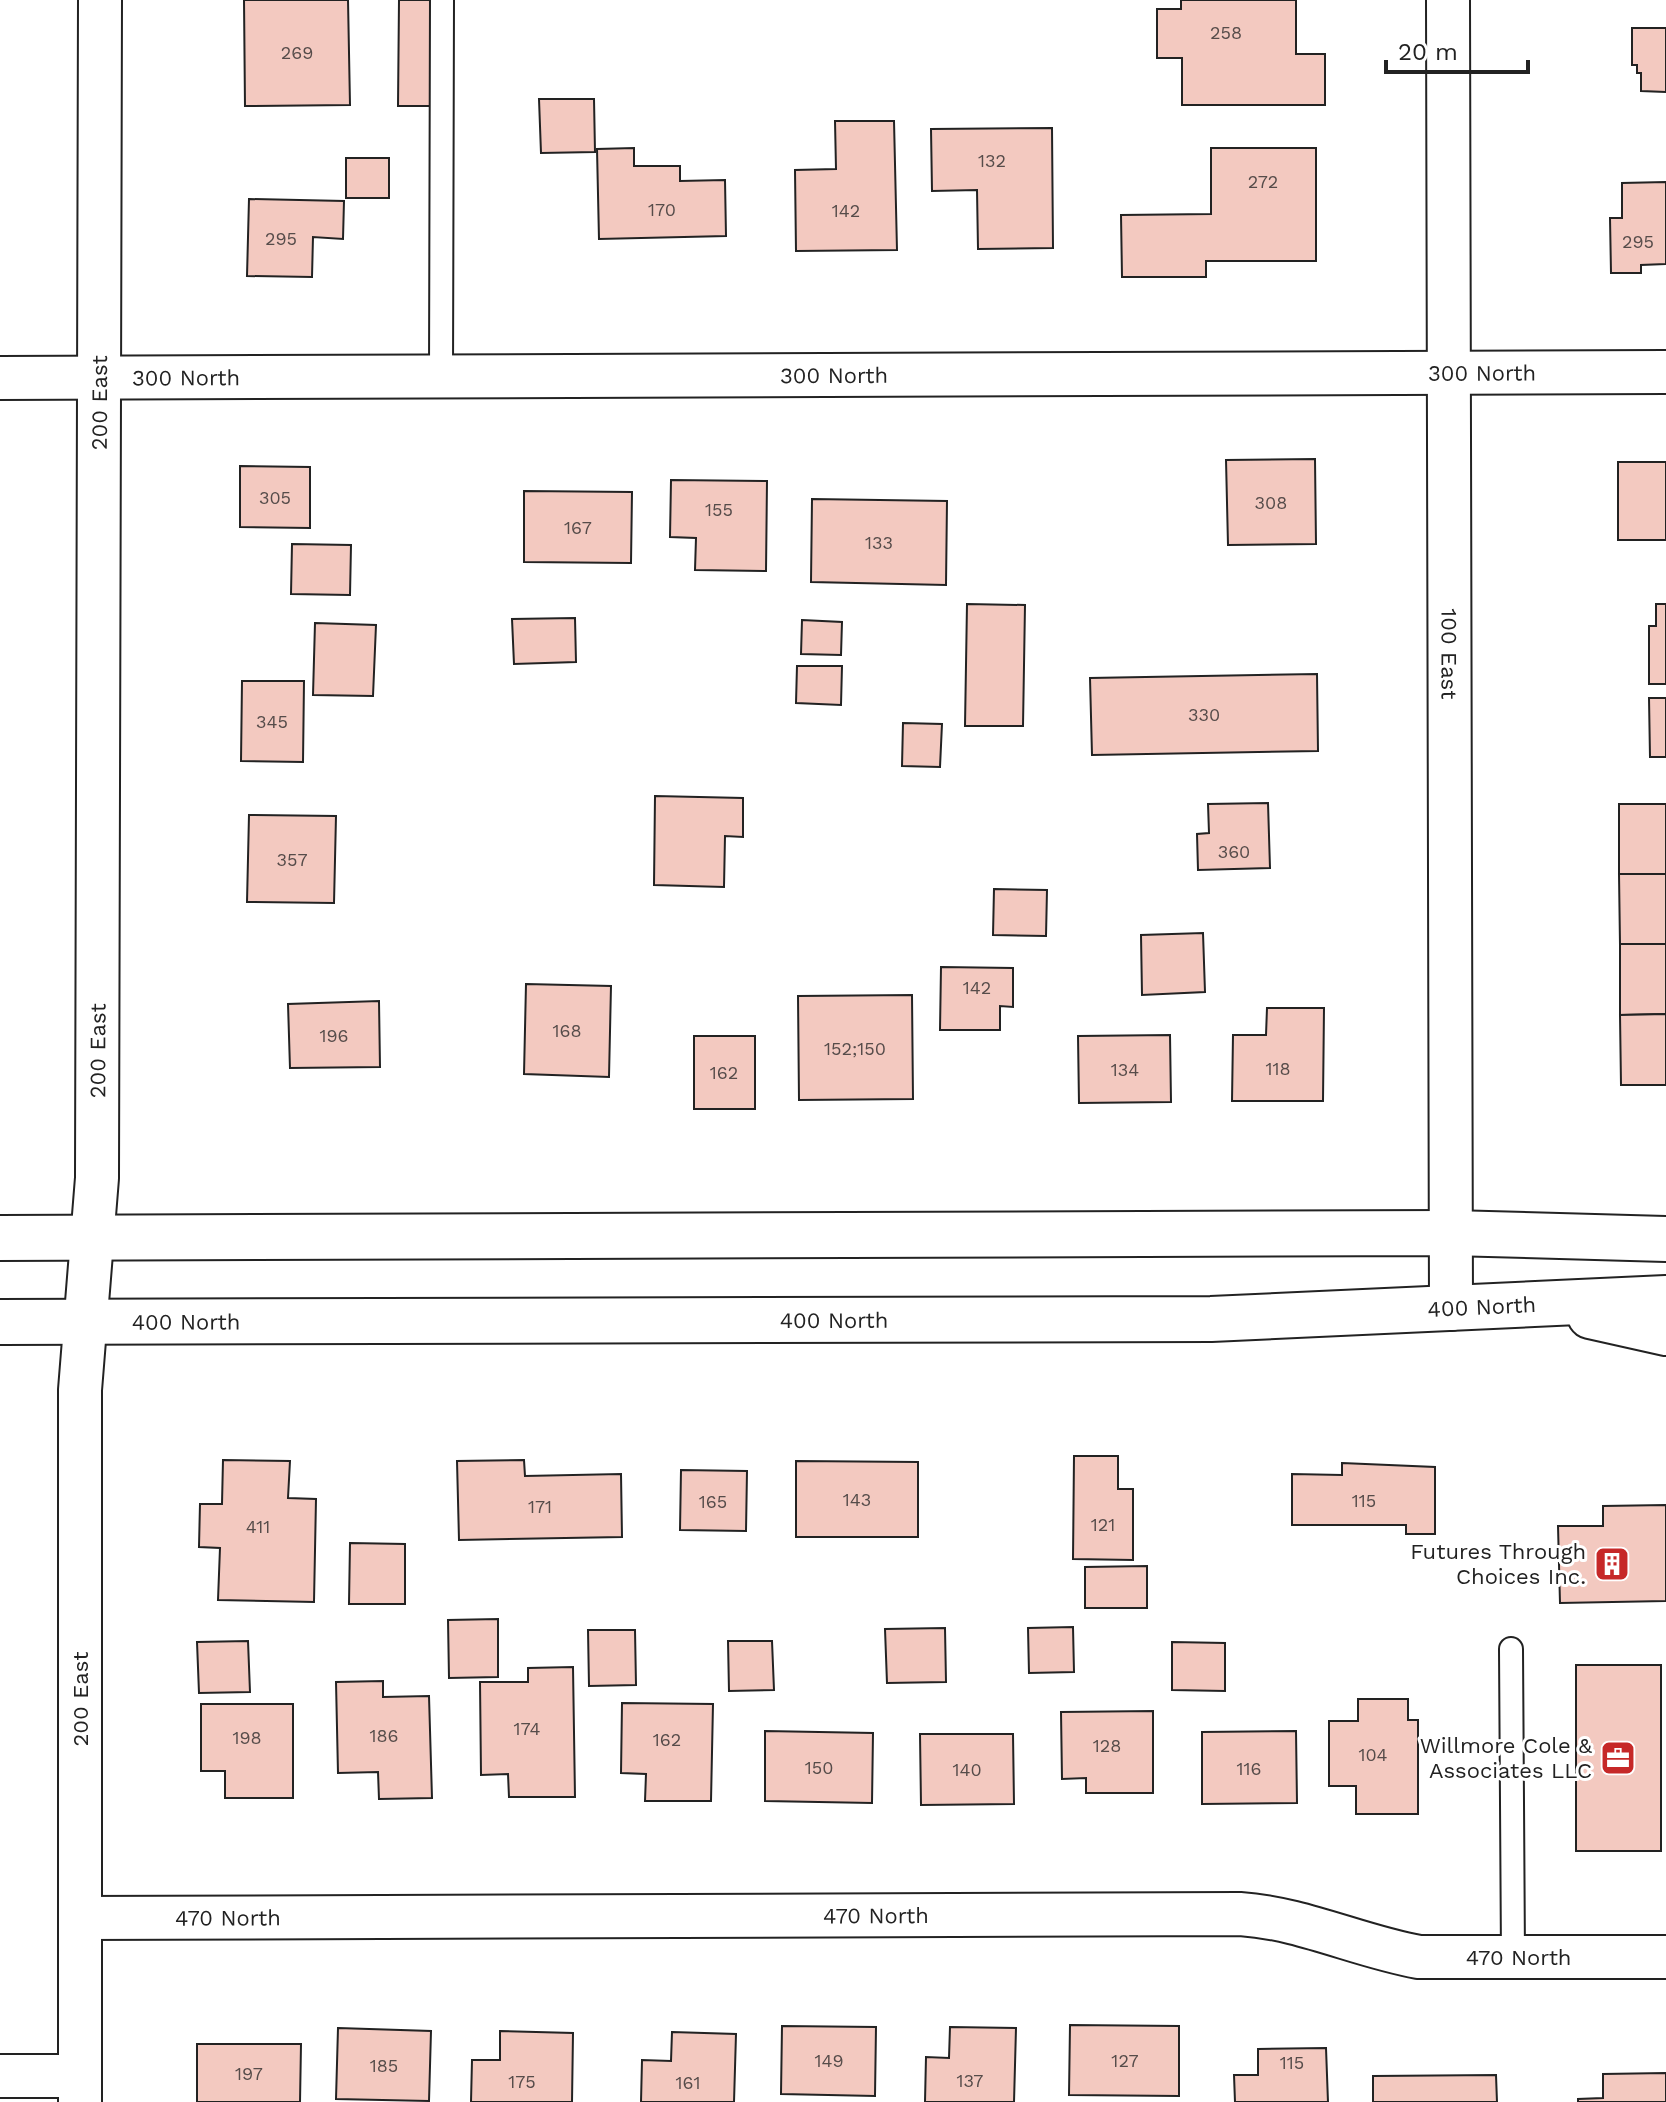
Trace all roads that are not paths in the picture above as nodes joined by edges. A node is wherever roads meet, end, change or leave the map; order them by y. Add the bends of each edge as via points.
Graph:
1 (100, 0) edge
2 (442, 0) edge
3 (1448, 0) edge
4 (1666, 372) edge
5 (1449, 373) junction
6 (441, 376) junction
7 (99, 377) junction
8 (0, 378) edge
9 (1451, 1233) junction
10 (92, 1237) junction
11 (1657, 1237) edge
12 (0, 1238) edge
13 (1666, 1298) edge
14 (1529, 1303) junction
15 (1451, 1309) junction
16 (0, 1322) edge
17 (85, 1322) junction
18 (1666, 1333) edge
19 (1511, 1649) dead end
20 (80, 1918) junction
21 (1513, 1957) junction
22 (1666, 1957) edge
23 (0, 2076) edge
24 (80, 2089) edge

1 - 7 street, 200 East
2 - 6 lane
3 - 5 street, 100 East
4 - 5 street, 300 North
5 - 6 street, 300 North
5 - 9 street, 100 East
6 - 7 street, 300 North
7 - 8 street, 300 North
7 - 10 street, 200 East via 97,1162
9 - 10 main road
9 - 11 main road
9 - 15 street, 100 East
10 - 12 main road
10 - 17 street, 200 East
13 - 14 main road, 400 North
14 - 15 main road, 400 North
14 - 18 main road
15 - 17 main road, 400 North via 1211,1319
16 - 17 main road, 400 North
17 - 20 street, 200 East via 80,1390
19 - 21 lane
20 - 21 street, 470 North via 1240,1914 1292,1921 1419,1957
20 - 24 street, 200 East
21 - 22 street, 470 North
23 - 24 street

